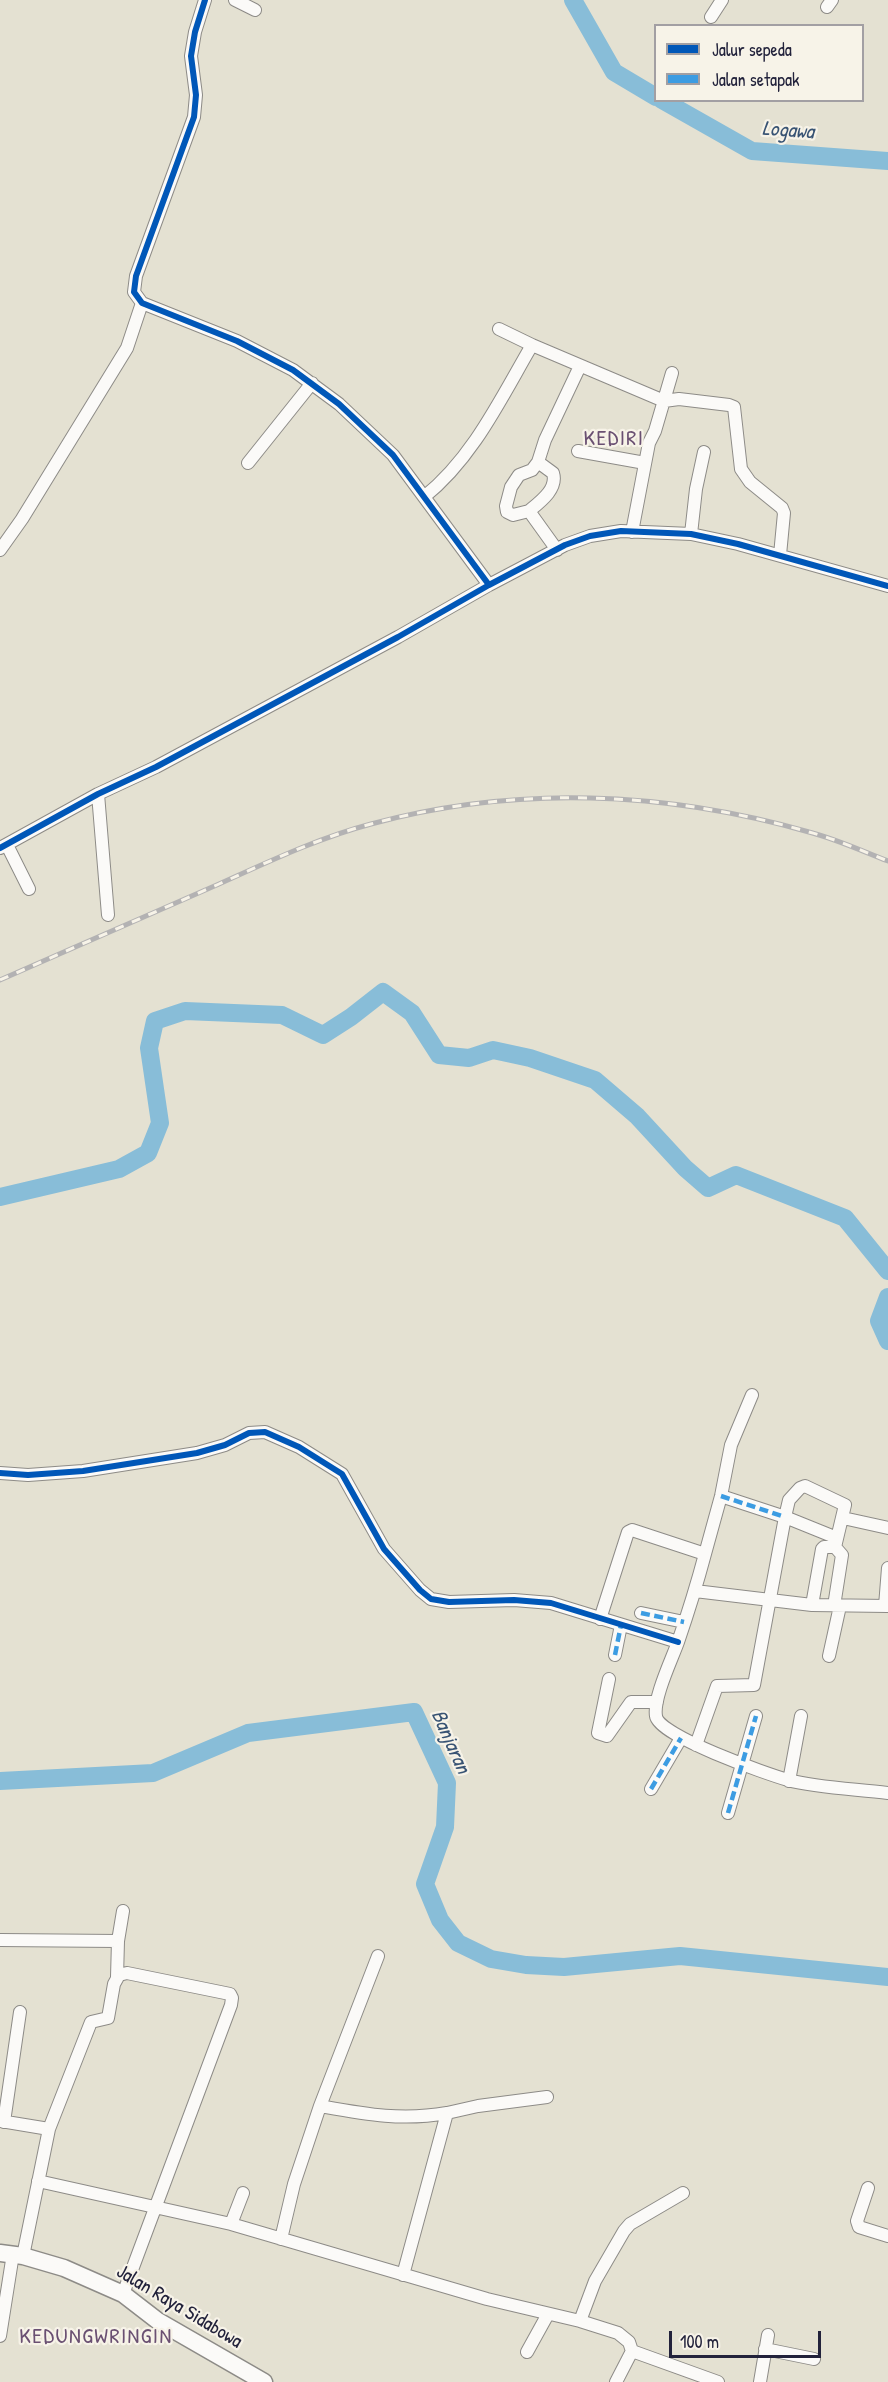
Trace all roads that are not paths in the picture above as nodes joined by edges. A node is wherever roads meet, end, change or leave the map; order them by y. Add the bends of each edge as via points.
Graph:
1 (205, 0) edge
2 (235, 0) edge
3 (722, 0) edge
4 (255, 10) dead end
5 (711, 18) dead end
6 (142, 303) junction
7 (499, 329) dead end
8 (532, 345) junction
9 (580, 366) junction
10 (672, 373) dead end
11 (312, 383) junction
12 (664, 401) junction
13 (579, 451) dead end
14 (704, 452) dead end
15 (538, 462) junction
16 (248, 463) dead end
17 (645, 463) junction
18 (424, 497) junction
19 (529, 511) junction
20 (632, 532) junction
21 (691, 534) junction
22 (0, 550) edge
23 (557, 550) junction
24 (780, 555) junction
25 (489, 585) junction
26 (888, 586) edge
27 (98, 794) junction
28 (4, 847) edge
29 (28, 889) dead end
30 (108, 915) dead end
31 (752, 1395) dead end
32 (0, 1473) edge
33 (721, 1496) junction
34 (785, 1517) junction
35 (843, 1518) junction
36 (888, 1528) edge
37 (836, 1542) junction
38 (705, 1554) junction
39 (888, 1568) edge
40 (695, 1592) junction
41 (771, 1601) junction
42 (812, 1605) junction
43 (837, 1606) junction
44 (887, 1606) edge
45 (641, 1613) dead end
46 (600, 1619) junction
47 (684, 1622) junction
48 (621, 1625) junction
49 (678, 1642) junction
50 (615, 1655) dead end
51 (829, 1656) dead end
52 (609, 1679) dead end
53 (657, 1702) junction
54 (756, 1716) dead end
55 (801, 1716) dead end
56 (681, 1738) junction
57 (696, 1746) junction
58 (742, 1763) junction
59 (789, 1780) junction
60 (651, 1789) dead end
61 (888, 1793) edge
62 (728, 1813) dead end
63 (123, 1911) dead end
64 (0, 1940) edge
65 (118, 1941) junction
66 (378, 1956) dead end
67 (117, 1977) junction
68 (20, 2012) dead end
69 (547, 2097) dead end
70 (320, 2106) junction
71 (447, 2113) junction
72 (2, 2121) edge
73 (49, 2129) junction
74 (38, 2181) junction
75 (868, 2188) dead end
76 (243, 2193) dead end
77 (683, 2193) dead end
78 (155, 2208) junction
79 (231, 2224) junction
80 (888, 2236) edge
81 (281, 2239) junction
82 (12, 2254) edge
83 (403, 2275) junction
84 (123, 2294) junction
85 (548, 2314) junction
86 (580, 2321) junction
87 (768, 2335) dead end
88 (0, 2336) edge
89 (765, 2349) junction
90 (632, 2351) junction
91 (527, 2352) dead end
92 (814, 2359) dead end
93 (700, 2379) edge
94 (264, 2382) edge
95 (616, 2382) edge
96 (718, 2382) edge
97 (760, 2382) edge

1 - 6 street via 191,56 196,95 194,117 134,282 134,292
2 - 4 street
3 - 5 street
6 - 11 street via 237,341
6 - 22 street via 127,348
7 - 8 street
8 - 9 street
8 - 18 street via 480,434 443,482
9 - 12 street
9 - 15 street
10 - 12 street
11 - 16 street
11 - 18 street via 377,438
12 - 17 street
12 - 24 street via 679,399 734,407 741,469 784,513
13 - 17 street
14 - 21 street
15 - 19 street via 553,473 554,485
15 - 19 street via 532,470 519,475 506,506 513,515
17 - 20 street
18 - 25 street
19 - 23 street
20 - 21 street
20 - 23 street via 598,534
21 - 24 street
23 - 25 street
24 - 26 street
25 - 27 street via 156,767
27 - 28 street
27 - 30 street
28 - 29 street
31 - 33 street via 731,1446
32 - 46 street via 83,1471 163,1459 225,1445 249,1433 266,1432 342,1474 384,1549 431,1599 551,1604
33 - 34 street
33 - 38 street
34 - 35 street via 789,1500 800,1488 808,1486 844,1503
34 - 37 street
34 - 41 street
35 - 36 street
35 - 37 street
37 - 42 street via 822,1549
37 - 43 street via 842,1555
38 - 40 street
38 - 46 street via 632,1530 628,1532
39 - 44 street
40 - 41 street
40 - 47 street
41 - 42 street
41 - 57 street via 754,1685 717,1686
42 - 43 street
43 - 44 street
43 - 51 street
45 - 47 street
46 - 48 street
47 - 49 street
48 - 49 street
48 - 50 street
49 - 53 street
52 - 53 street via 598,1733 607,1736 631,1702
53 - 56 street via 660,1725
54 - 58 street
55 - 59 street
56 - 57 street
56 - 60 street
57 - 58 street
58 - 59 street
58 - 62 street
59 - 61 street
63 - 65 street
64 - 65 street
65 - 67 street
66 - 70 street
67 - 73 street via 108,2018 91,2022
67 - 78 street via 127,1973 225,1993 232,1998
68 - 72 street
69 - 71 street
70 - 71 street via 391,2117
70 - 81 street via 294,2184
71 - 83 street
72 - 73 street
73 - 74 street
74 - 78 street
74 - 82 street
75 - 80 street via 857,2221 859,2227
76 - 79 street
77 - 86 street via 624,2231
78 - 79 street
78 - 84 street
79 - 81 street
81 - 83 street
82 - 84 highway, Jalan Raya Sidabowa via 64,2268
82 - 88 street
83 - 85 street
84 - 94 highway, Jalan Raya Sidabowa via 158,2320
85 - 86 street
85 - 91 street
86 - 90 street via 618,2333 629,2342
87 - 89 street
89 - 92 street
89 - 97 street
90 - 93 street
90 - 95 street
93 - 96 street

